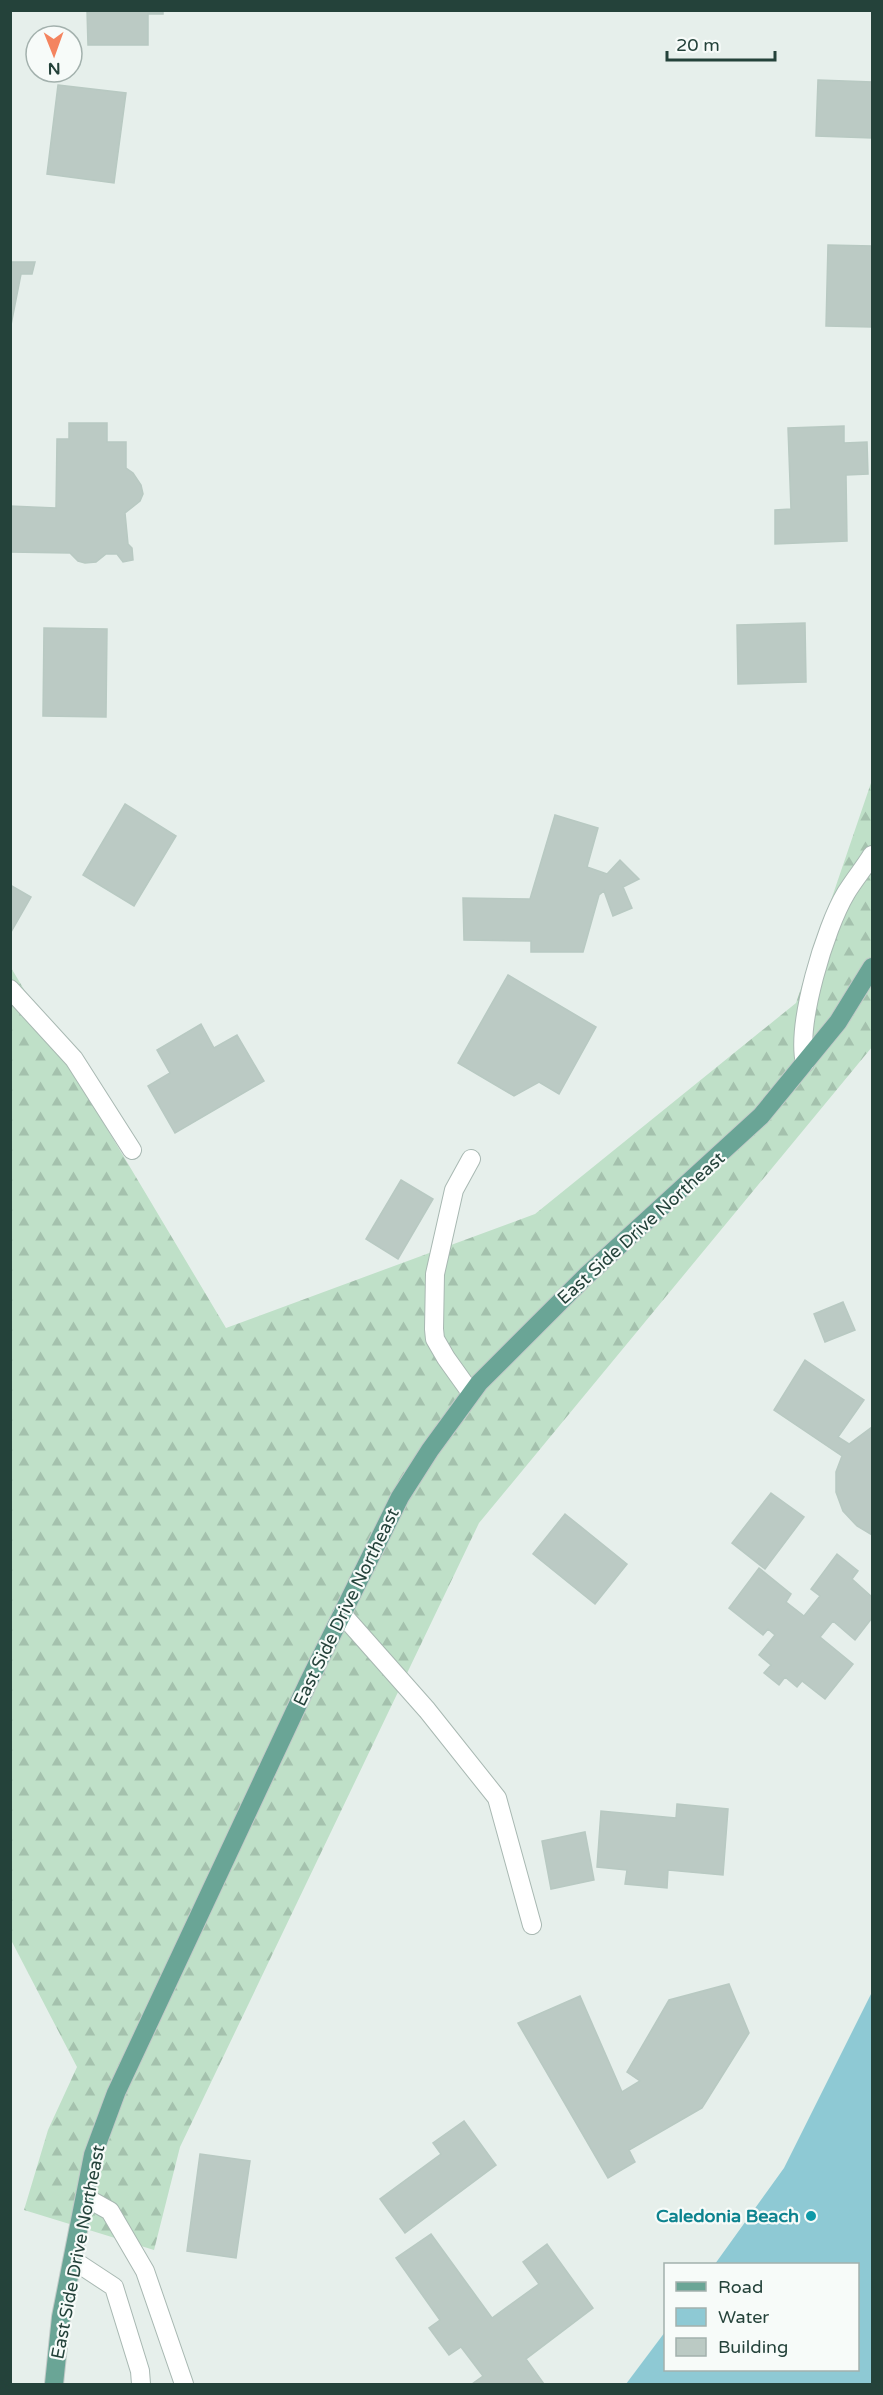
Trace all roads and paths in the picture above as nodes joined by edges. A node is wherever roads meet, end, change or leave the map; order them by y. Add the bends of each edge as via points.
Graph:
1 (873, 855) edge
2 (873, 967) edge
3 (10, 989) edge
4 (805, 1063) junction
5 (132, 1150) dead end
6 (471, 1159) dead end
7 (471, 1393) junction
8 (342, 1614) junction
9 (532, 1925) dead end
10 (85, 2197) junction
11 (73, 2260) junction
12 (54, 2385) edge
13 (141, 2385) edge
14 (184, 2385) edge

1 - 4 street via 845,895 819,959 803,1031
2 - 4 main road, East Side Drive Northeast via 838,1022
3 - 5 street via 74,1059
4 - 7 main road, East Side Drive Northeast via 761,1116 586,1276
6 - 7 street via 454,1190 435,1274 434,1329 435,1340
7 - 8 main road, East Side Drive Northeast via 400,1497
8 - 9 street via 428,1710 497,1798
8 - 10 main road, East Side Drive Northeast via 116,2093 93,2155
10 - 11 main road, East Side Drive Northeast
10 - 14 street via 110,2211 145,2271
11 - 12 main road, East Side Drive Northeast
11 - 13 street via 114,2287

